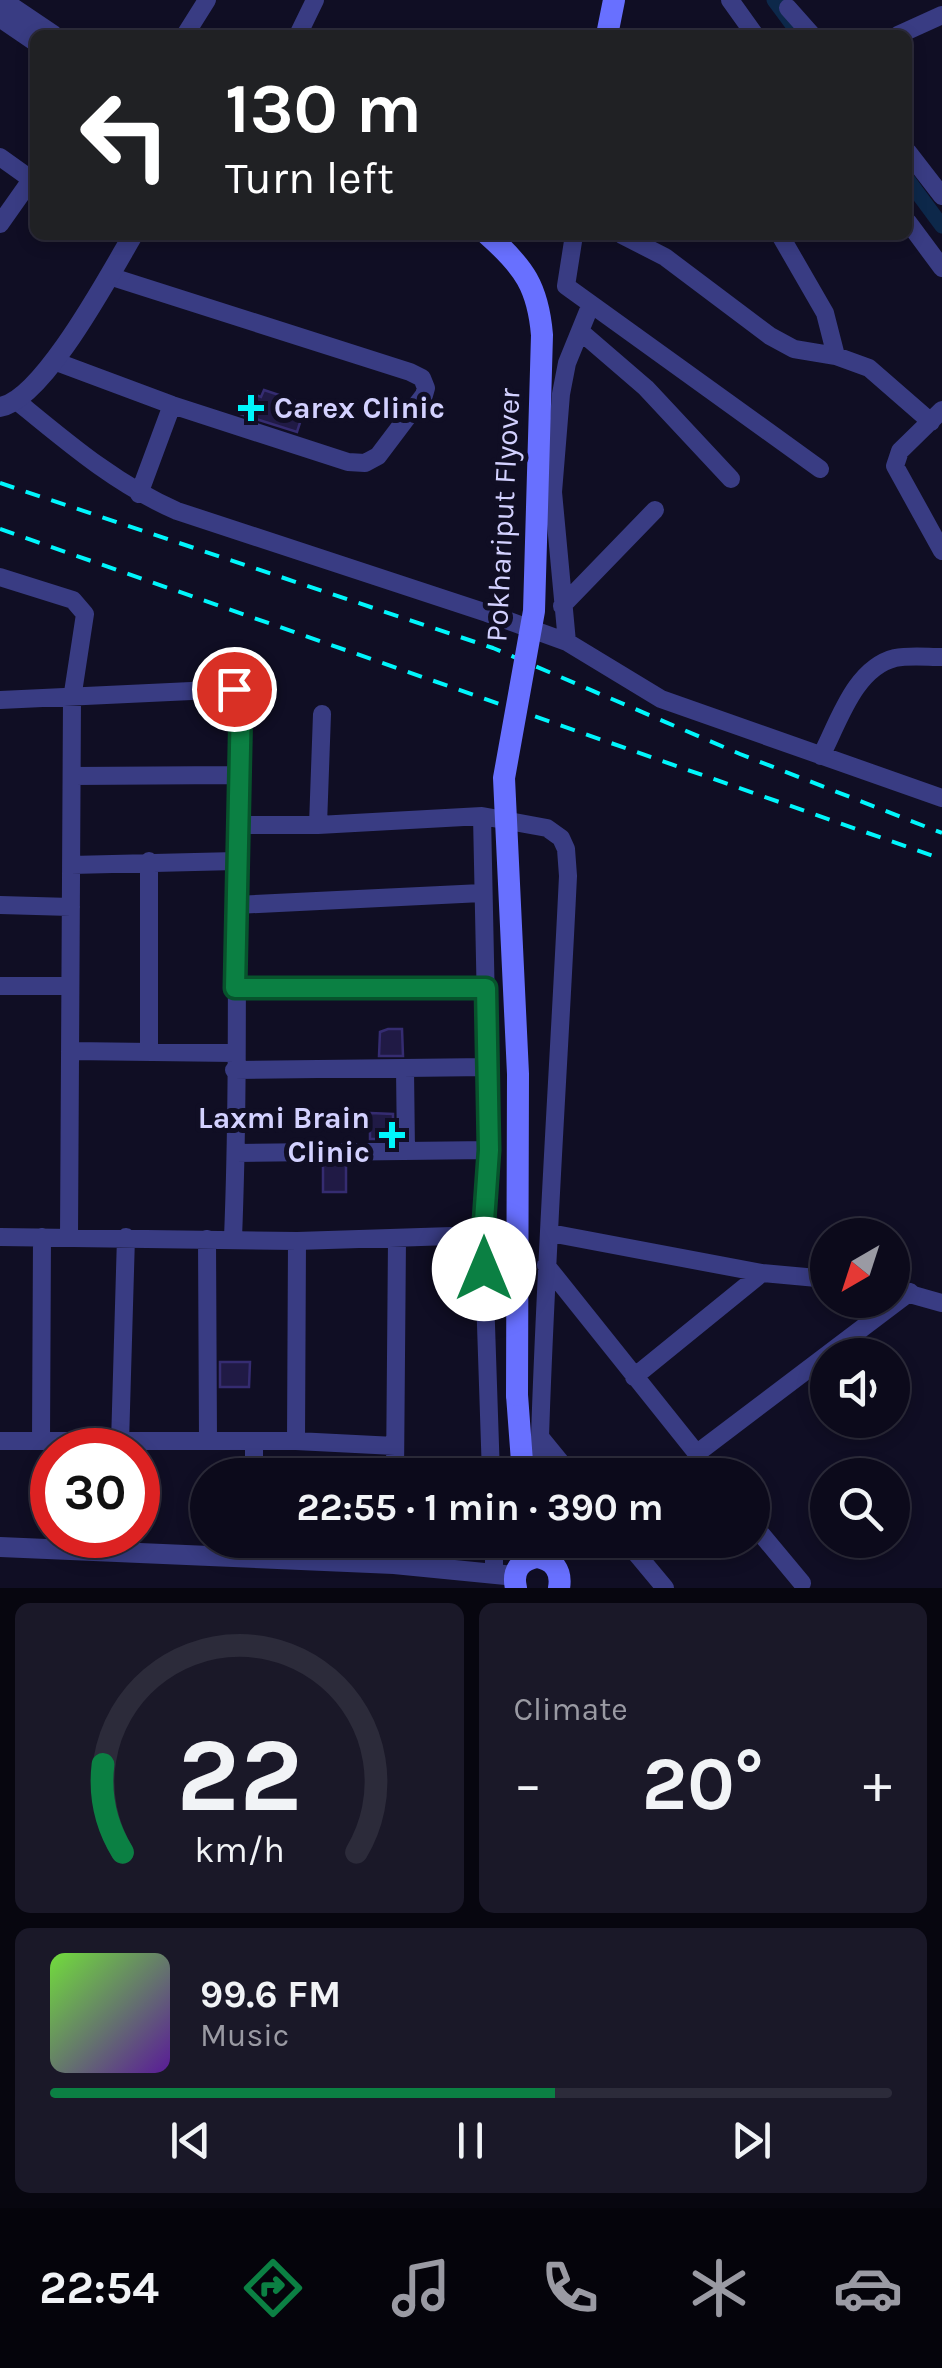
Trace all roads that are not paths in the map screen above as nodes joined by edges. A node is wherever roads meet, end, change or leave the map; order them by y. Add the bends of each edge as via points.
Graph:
1 (1, 0) edge
2 (207, 0) edge
3 (315, 0) edge
4 (614, 0) edge
5 (730, 0) edge
6 (788, 8) dead end
7 (942, 16) edge
8 (0, 17) edge
9 (45, 30) edge
10 (187, 30) edge
11 (300, 30) edge
12 (608, 30) edge
13 (751, 30) edge
14 (808, 30) edge
15 (910, 30) edge
16 (30, 38) edge
17 (0, 157) edge
18 (912, 157) edge
19 (30, 179) edge
20 (30, 185) edge
21 (942, 196) edge
22 (0, 224) edge
23 (912, 227) edge
24 (124, 240) edge
25 (493, 240) edge
26 (573, 240) edge
27 (632, 240) edge
28 (783, 240) edge
29 (942, 268) edge
30 (109, 276) junction
31 (590, 304) junction
32 (581, 332) junction
33 (836, 356) junction
34 (54, 361) junction
35 (9, 404) edge
36 (172, 405) junction
37 (936, 416) edge
38 (820, 470) dead end
39 (731, 480) dead end
40 (139, 494) junction
41 (654, 510) dead end
42 (942, 550) edge
43 (0, 577) edge
44 (562, 606) junction
45 (566, 642) junction
46 (942, 657) edge
47 (72, 699) junction
48 (0, 700) edge
49 (322, 714) dead end
50 (821, 756) junction
51 (237, 775) junction
52 (72, 776) junction
53 (942, 798) edge
54 (482, 816) junction
55 (237, 825) junction
56 (318, 826) junction
57 (149, 861) junction
58 (236, 861) junction
59 (71, 865) junction
60 (482, 893) junction
61 (0, 905) edge
62 (236, 905) junction
63 (71, 907) junction
64 (0, 986) edge
65 (70, 986) junction
66 (235, 988) junction
67 (486, 988) junction
68 (70, 1051) junction
69 (149, 1051) junction
70 (235, 1062) junction
71 (488, 1067) junction
72 (406, 1069) junction
73 (489, 1150) junction
74 (406, 1151) junction
75 (236, 1153) junction
76 (550, 1233) junction
77 (483, 1235) junction
78 (42, 1237) junction
79 (68, 1237) junction
80 (126, 1237) junction
81 (0, 1238) edge
82 (207, 1238) junction
83 (233, 1238) junction
84 (396, 1239) junction
85 (297, 1241) junction
86 (546, 1265) junction
87 (762, 1273) junction
88 (810, 1278) edge
89 (910, 1294) edge
90 (942, 1303) edge
91 (867, 1318) edge
92 (634, 1376) junction
93 (41, 1428) edge
94 (120, 1428) edge
95 (540, 1437) junction
96 (30, 1440) edge
97 (0, 1441) edge
98 (254, 1441) junction
99 (296, 1441) junction
100 (160, 1442) edge
101 (208, 1442) junction
102 (395, 1446) junction
103 (696, 1454) junction
104 (254, 1458) edge
105 (395, 1458) edge
106 (491, 1458) edge
107 (522, 1458) edge
108 (536, 1458) edge
109 (558, 1458) edge
110 (699, 1458) edge
111 (770, 1545) edge
112 (0, 1548) edge
113 (190, 1548) edge
114 (341, 1558) edge
115 (394, 1558) edge
116 (640, 1558) edge
117 (394, 1564) junction
118 (516, 1567) edge
119 (802, 1583) dead end
120 (563, 1586) edge
121 (665, 1588) edge

1 - 9 street
2 - 10 street
3 - 11 street
4 - 12 main road
5 - 13 street
6 - 14 street
7 - 15 street
8 - 16 street
17 - 19 street
18 - 21 street
20 - 22 street
23 - 29 street
24 - 30 street
25 - 107 main road, Pokhariput Flyover, bridge via 530,280 542,336 534,611 504,778 518,1074
26 - 31 street via 566,286
27 - 33 street via 770,336 808,354
28 - 33 street via 825,314
30 - 34 street
30 - 36 street via 410,372 426,388 391,443 365,463
31 - 32 street
31 - 38 street
32 - 39 street via 646,388
32 - 44 street via 561,394 553,492
33 - 37 street via 869,368
34 - 35 street
34 - 36 street
35 - 40 street
36 - 40 street
37 - 42 street via 900,451 895,466
40 - 45 street
41 - 44 street
43 - 47 street via 81,606 86,622
44 - 45 street
45 - 50 street via 662,699
46 - 50 street via 881,664 854,691
47 - 48 street
47 - 51 street via 234,689 241,700
47 - 52 street
49 - 56 street
50 - 53 street
51 - 52 street
51 - 55 street
52 - 59 street
54 - 56 street
54 - 60 street
54 - 76 street via 547,828 566,849
55 - 56 street
55 - 58 street
57 - 58 street
57 - 59 street
57 - 69 street
58 - 62 street
59 - 63 street
60 - 62 street
60 - 67 street
61 - 63 street
62 - 66 street
63 - 65 street
64 - 65 street
65 - 68 street
66 - 67 street
66 - 70 street
67 - 71 street
68 - 69 street
68 - 79 street
69 - 70 street
70 - 72 street
70 - 75 street
71 - 72 street
71 - 73 street
72 - 74 street
73 - 74 street
73 - 77 street
74 - 75 street
75 - 83 street
76 - 86 street
76 - 87 street
77 - 84 street
77 - 106 street
78 - 79 street
78 - 81 street
78 - 93 street
79 - 80 street
80 - 82 street
80 - 94 street
82 - 83 street
82 - 101 street
83 - 85 street
84 - 85 street
84 - 102 street
85 - 99 street
86 - 92 street
86 - 95 street
87 - 88 street
87 - 92 street
89 - 90 street
91 - 103 street
92 - 103 street
95 - 108 street
95 - 109 street
96 - 97 street
98 - 99 street
98 - 101 street
98 - 104 street
99 - 102 street
100 - 101 street
102 - 105 street
103 - 110 street
111 - 119 street
112 - 113 street
114 - 117 street
115 - 117 street
116 - 121 street
117 - 118 street
118 - 120 main road via 537,1557 552,1562

